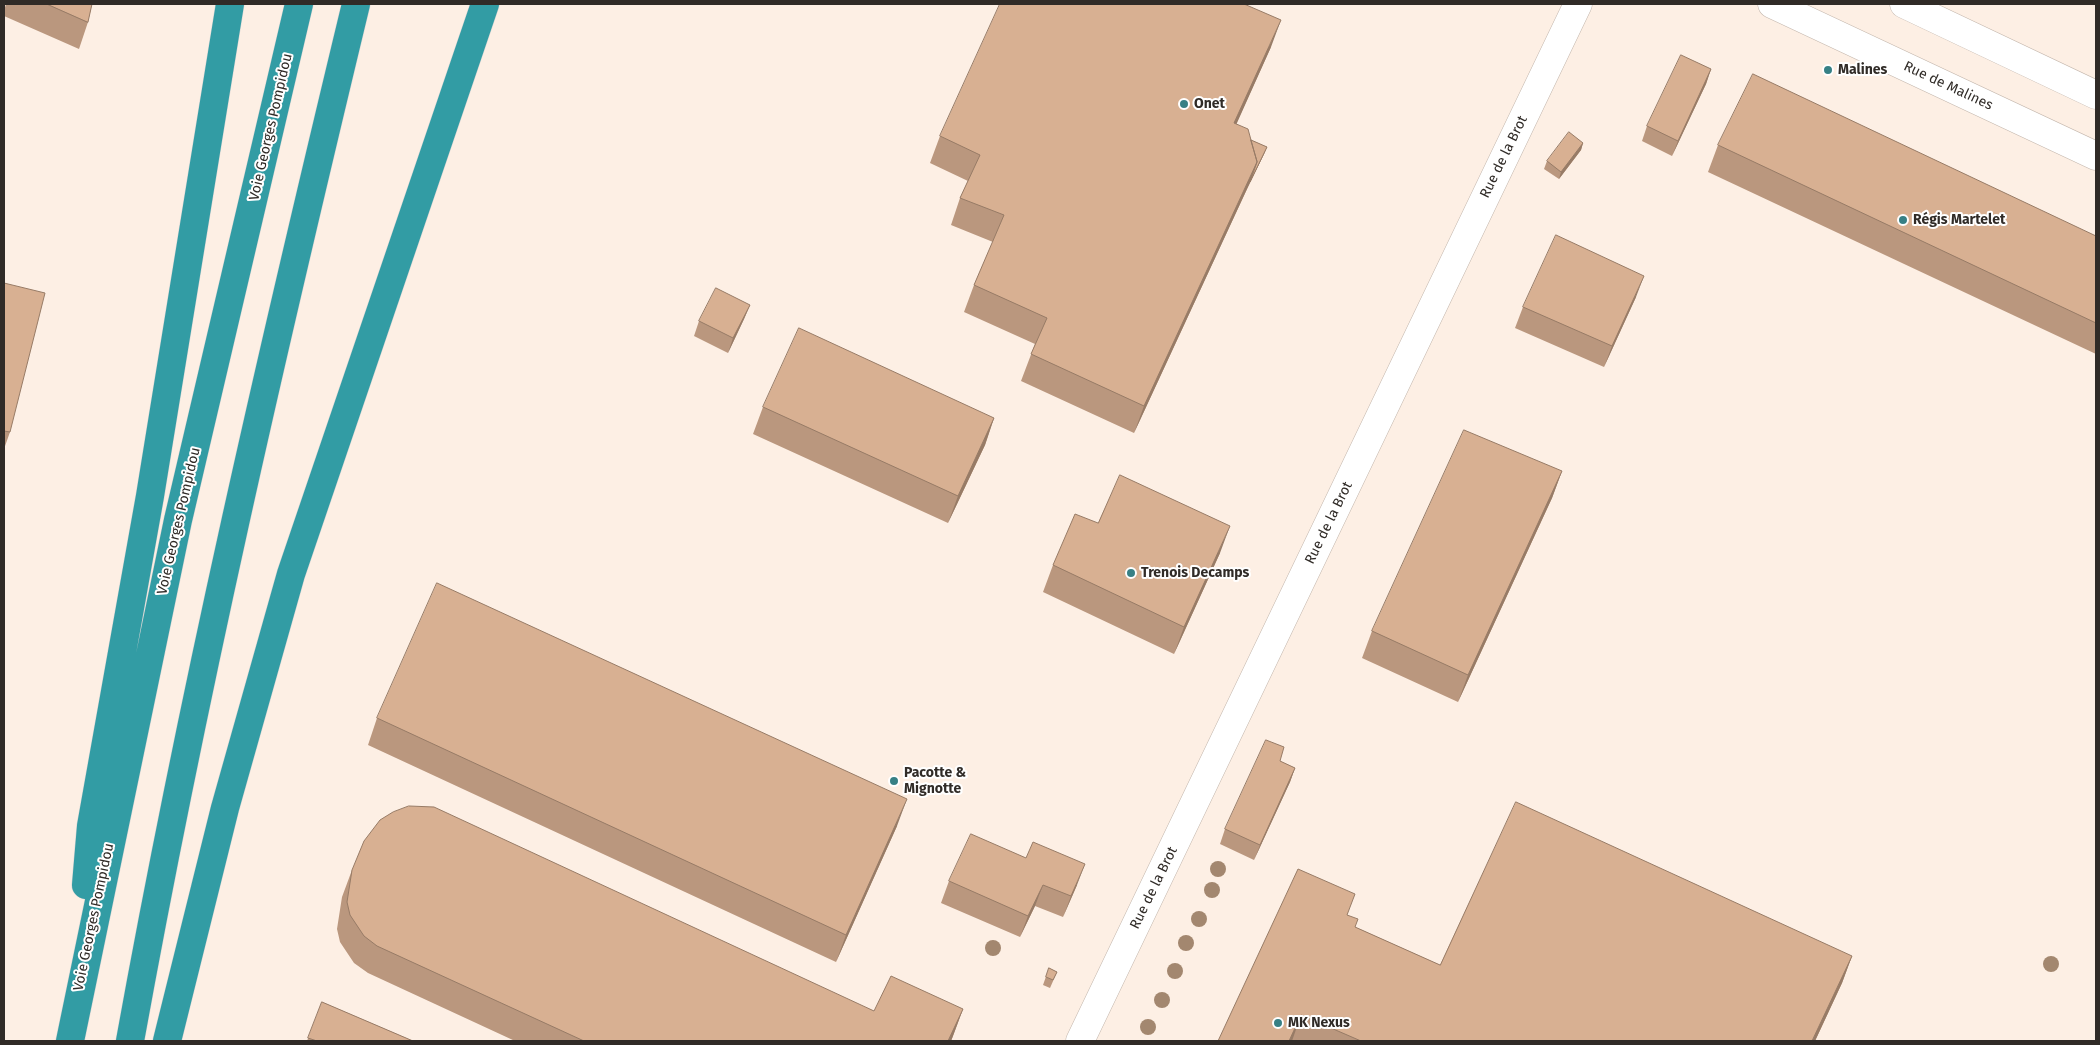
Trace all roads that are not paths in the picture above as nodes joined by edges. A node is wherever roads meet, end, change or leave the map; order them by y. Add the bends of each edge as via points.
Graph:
1 (230, 4) edge
2 (300, 4) edge
3 (356, 4) edge
4 (485, 4) edge
5 (1578, 4) edge
6 (1772, 4) edge
7 (1904, 4) edge
8 (2096, 95) edge
9 (2096, 156) edge
10 (76, 1007) junction
11 (70, 1041) edge
12 (130, 1041) edge
13 (166, 1041) edge
14 (1080, 1041) edge

1 - 10 highway via 150,496 91,826
2 - 10 highway, Voie Georges Pompidou via 178,520
3 - 12 highway via 271,357 158,885
4 - 13 highway via 291,574 225,808
5 - 14 street, Rue de la Brot
6 - 9 street, Rue de Malines
7 - 8 street
10 - 11 highway, Voie Georges Pompidou

